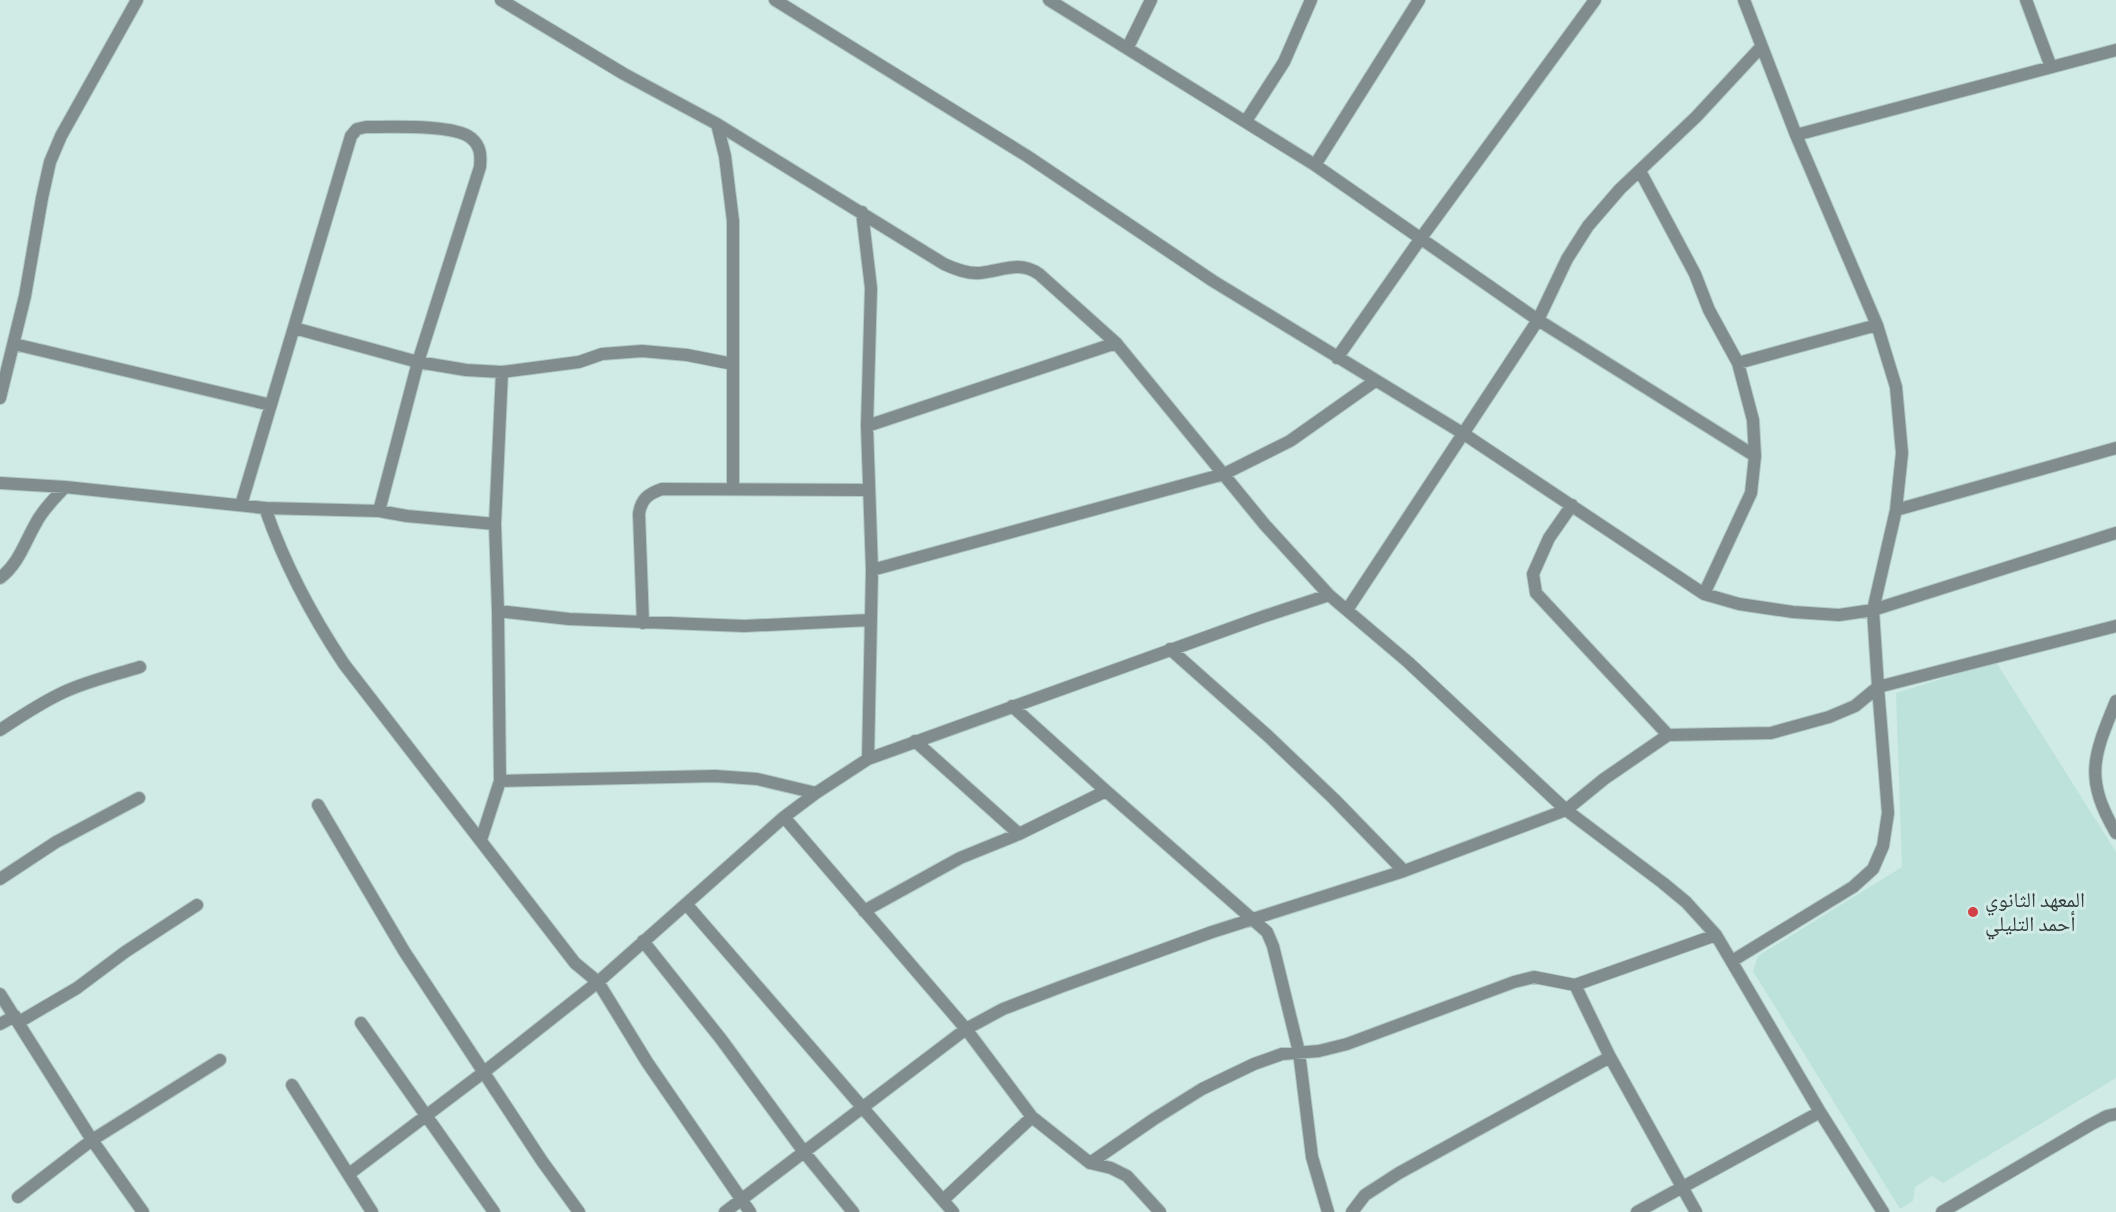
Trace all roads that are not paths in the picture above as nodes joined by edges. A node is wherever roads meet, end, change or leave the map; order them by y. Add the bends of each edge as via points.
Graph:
1 (137, 0) edge
2 (501, 0) edge
3 (775, 0) edge
4 (1049, 0) edge
5 (1151, 0) edge
6 (1311, 0) edge
7 (1419, 0) edge
8 (1595, 0) edge
9 (1744, 0) edge
10 (2026, 0) edge
11 (1128, 47) junction
12 (1761, 47) junction
13 (2116, 50) edge
14 (2051, 67) junction
15 (1246, 121) junction
16 (717, 124) junction
17 (1796, 135) junction
18 (1315, 165) junction
19 (1640, 171) junction
20 (861, 212) junction
21 (1421, 238) junction
22 (1538, 320) junction
23 (1877, 325) junction
24 (294, 328) junction
25 (1116, 343) junction
26 (14, 344) junction
27 (1338, 358) junction
28 (418, 362) junction
29 (1738, 363) junction
30 (733, 364) junction
31 (502, 372) junction
32 (1376, 381) junction
33 (0, 398) edge
34 (271, 405) junction
35 (867, 426) junction
36 (1464, 434) junction
37 (2116, 448) edge
38 (1755, 456) junction
39 (1224, 474) junction
40 (0, 483) edge
41 (66, 487) junction
42 (733, 488) junction
43 (869, 490) junction
44 (241, 505) junction
45 (1572, 505) junction
46 (265, 508) junction
47 (1896, 510) junction
48 (379, 511) junction
49 (495, 524) junction
50 (2116, 533) edge
51 (872, 570) junction
52 (0, 578) edge
53 (1704, 594) junction
54 (1329, 595) junction
55 (1347, 610) junction
56 (1873, 610) junction
57 (498, 611) junction
58 (870, 620) junction
59 (643, 623) junction
60 (2116, 626) edge
61 (1170, 650) junction
62 (140, 667) dead end
63 (1878, 687) junction
64 (2116, 701) edge
65 (1012, 706) junction
66 (0, 730) edge
67 (1668, 735) junction
68 (915, 741) junction
69 (868, 759) junction
70 (500, 781) junction
71 (1106, 791) junction
72 (816, 793) junction
73 (139, 798) dead end
74 (318, 805) dead end
75 (1566, 810) junction
76 (784, 817) junction
77 (1019, 834) junction
78 (2116, 834) edge
79 (481, 840) junction
80 (1404, 871) junction
81 (0, 879) edge
82 (197, 905) dead end
83 (687, 905) junction
84 (864, 911) junction
85 (1252, 919) junction
86 (1716, 935) junction
87 (643, 941) junction
88 (1732, 961) junction
89 (598, 982) junction
90 (1575, 985) junction
91 (0, 994) edge
92 (17, 1019) junction
93 (361, 1023) dead end
94 (0, 1024) edge
95 (966, 1029) junction
96 (1299, 1052) junction
97 (1610, 1057) junction
98 (220, 1060) dead end
99 (484, 1072) junction
100 (292, 1085) dead end
101 (862, 1106) junction
102 (1820, 1112) junction
103 (2113, 1113) edge
104 (425, 1115) junction
105 (1032, 1117) junction
106 (92, 1140) junction
107 (804, 1152) junction
108 (1090, 1163) junction
109 (349, 1174) junction
110 (1682, 1188) junction
111 (18, 1197) dead end
112 (742, 1198) junction
113 (943, 1200) junction
114 (143, 1212) edge
115 (372, 1212) edge
116 (494, 1212) edge
117 (579, 1212) edge
118 (725, 1212) edge
119 (750, 1212) edge
120 (853, 1212) edge
121 (953, 1212) edge
122 (1160, 1212) edge
123 (1328, 1212) edge
124 (1352, 1212) edge
125 (1637, 1212) edge
126 (1696, 1212) edge
127 (1882, 1212) edge
128 (1942, 1212) edge

1 - 26 street via 50,162
2 - 16 street
3 - 27 street via 1027,156 1213,281
4 - 11 street
5 - 11 street
6 - 15 street via 1284,62
7 - 18 street
8 - 21 street
9 - 12 street
10 - 14 street
11 - 15 street
12 - 17 street
12 - 19 street
13 - 14 street
14 - 17 street
15 - 18 street
16 - 20 street
16 - 30 street via 733,222
17 - 23 street
18 - 21 street
19 - 22 street via 1588,226 1567,259
19 - 29 street
20 - 25 street via 956,270 980,273 1015,266 1033,270
20 - 35 street via 872,288
21 - 22 street
21 - 27 street
22 - 36 street
22 - 38 street
23 - 29 street
23 - 47 street via 1896,387 1902,453
24 - 28 street
24 - 28 street via 351,136 366,127 445,129 460,133 477,144 480,167
24 - 34 street
25 - 35 street
25 - 39 street
26 - 33 street
26 - 34 street
27 - 32 street
28 - 31 street
28 - 48 street
29 - 38 street via 1753,420
30 - 31 street via 642,351
30 - 42 street
31 - 49 street
32 - 36 street
32 - 39 street via 1290,441
34 - 44 street
35 - 43 street
36 - 45 street
36 - 55 street
37 - 47 street
38 - 53 street via 1751,493
39 - 51 street
39 - 54 street
40 - 41 street
41 - 44 street
41 - 52 street via 36,521 20,554
42 - 43 street
42 - 59 street via 662,489 640,504
43 - 51 street
44 - 46 street
45 - 53 street
45 - 67 street via 1549,538 1533,574 1536,593
46 - 48 street
46 - 79 street via 321,629
47 - 56 street
48 - 49 street
49 - 57 street
50 - 56 street
51 - 58 street
53 - 56 street via 1793,612 1839,615
54 - 55 street
54 - 61 street
55 - 75 street
56 - 63 street
57 - 59 street
57 - 70 street
58 - 59 street via 744,626
58 - 69 street
60 - 63 street
61 - 65 street
61 - 80 street via 1268,736
62 - 66 street via 66,691
63 - 67 street via 1855,706 1771,733
63 - 88 street via 1888,813 1883,846 1873,869 1853,887
64 - 78 street via 2098,744 2095,785
65 - 68 street
65 - 71 street
67 - 75 street
68 - 69 street
68 - 77 street
69 - 72 street
70 - 72 street via 715,776 757,779
70 - 79 street
71 - 77 street
71 - 85 street
72 - 76 street
73 - 81 street via 56,842
74 - 99 street via 404,951
75 - 80 street
75 - 86 street via 1664,883
76 - 83 street
76 - 84 street
77 - 84 street via 960,858
79 - 89 street via 575,963
80 - 85 street
82 - 92 street via 77,988
83 - 87 street
83 - 101 street
84 - 95 street
85 - 95 street via 1003,1009
85 - 96 street via 1267,932 1273,946
86 - 88 street
86 - 90 street
87 - 89 street
87 - 107 street
88 - 102 street
89 - 99 street
89 - 112 street via 647,1062
90 - 96 street via 1534,977 1347,1044
90 - 97 street
91 - 92 street
92 - 94 street
92 - 106 street
93 - 104 street
95 - 101 street
95 - 105 street
96 - 108 street via 1254,1064 1202,1089
96 - 123 street via 1312,1156
97 - 110 street
97 - 124 street via 1399,1173 1365,1195
98 - 106 street
99 - 104 street
99 - 117 street
100 - 109 street
101 - 107 street
101 - 113 street
102 - 110 street
102 - 127 street
103 - 128 street
104 - 109 street
104 - 116 street
105 - 108 street
105 - 113 street
106 - 111 street
106 - 114 street
107 - 112 street
107 - 120 street
108 - 122 street via 1127,1176
109 - 115 street
110 - 125 street
110 - 126 street
112 - 118 street
112 - 119 street
113 - 121 street

